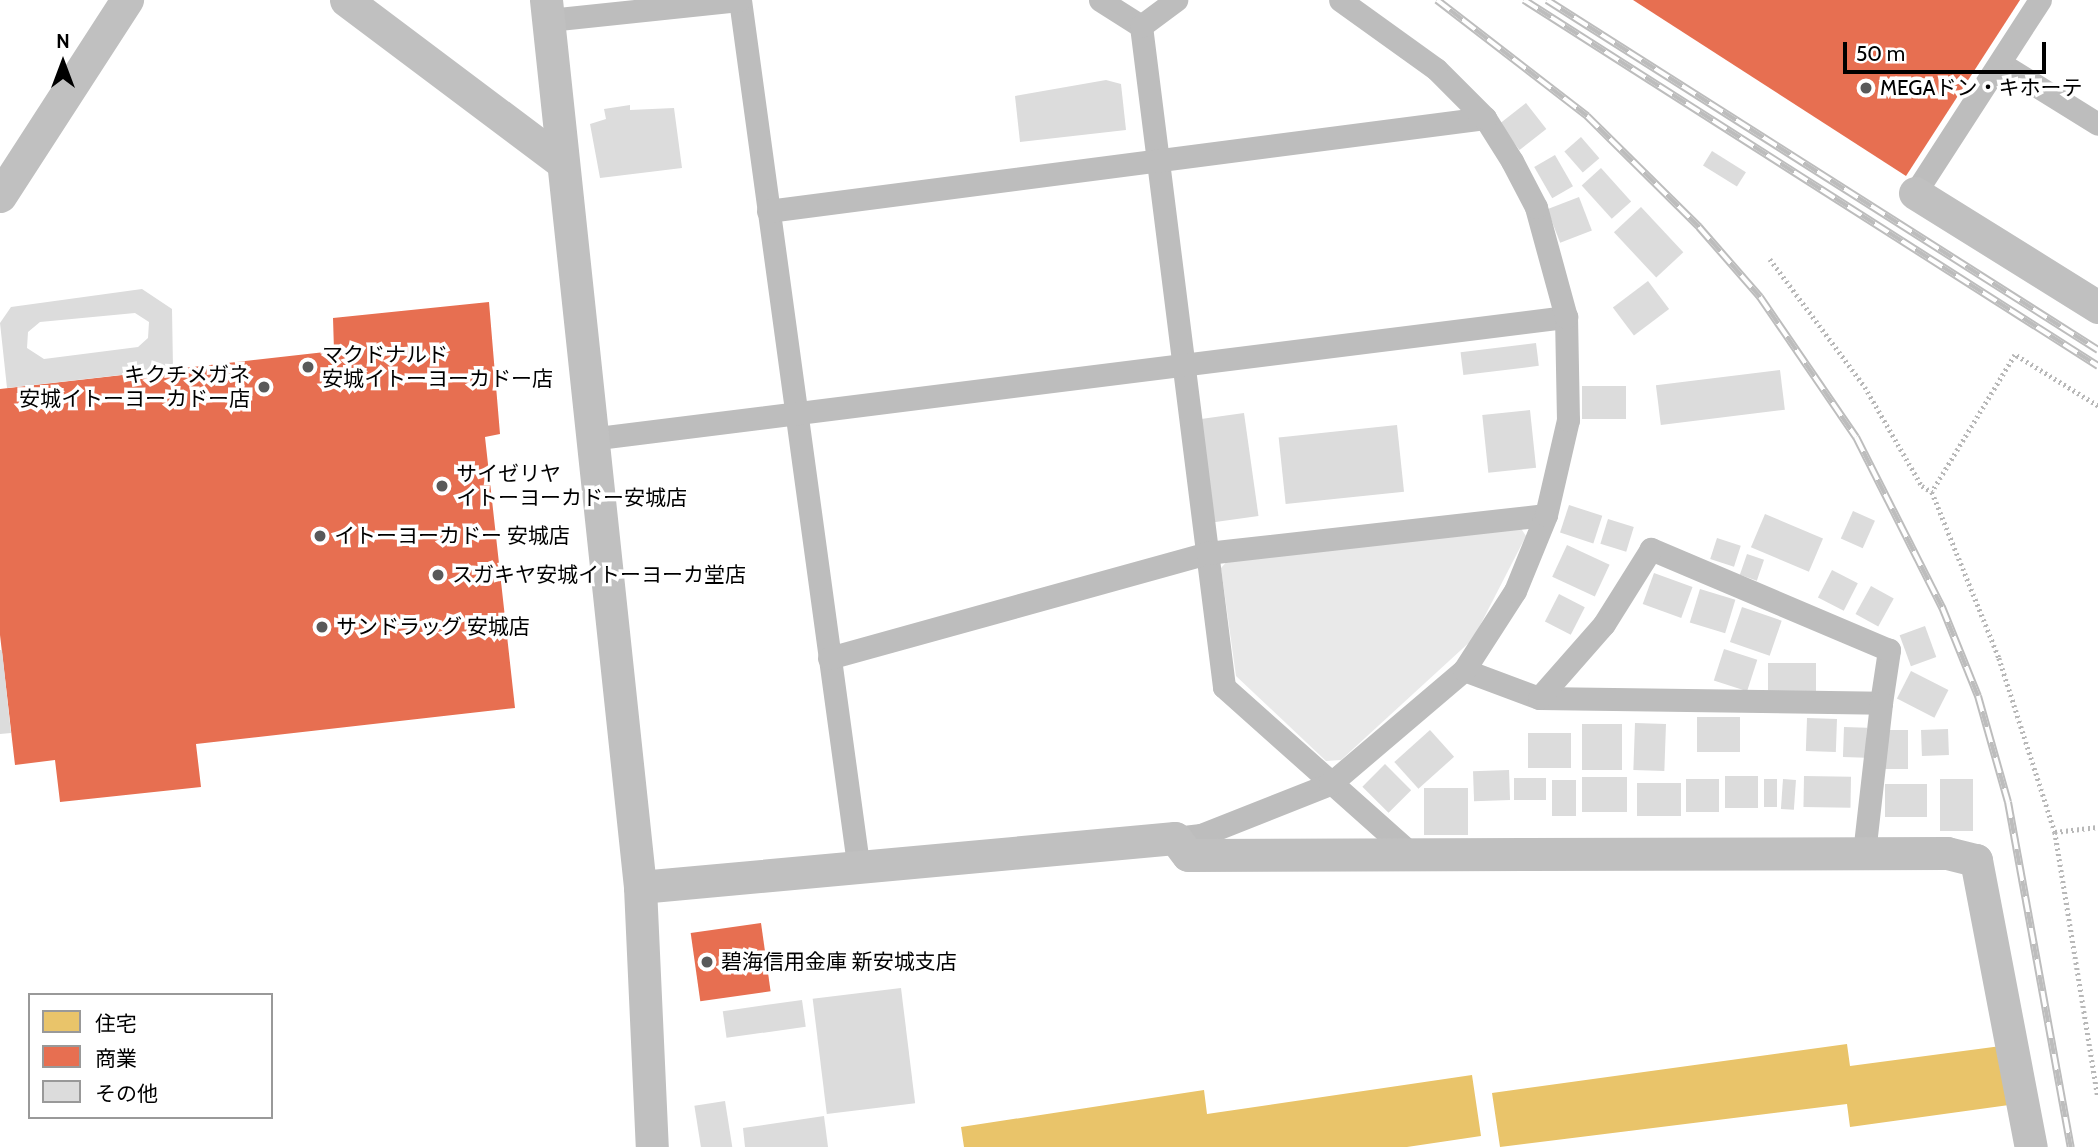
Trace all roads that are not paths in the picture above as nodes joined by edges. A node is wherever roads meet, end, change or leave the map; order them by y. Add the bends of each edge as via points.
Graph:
1 (127, 0) edge
2 (346, 0) edge
3 (739, 0) edge
4 (1100, 0) edge
5 (1176, 0) edge
6 (1340, 0) edge
7 (2040, 0) edge
8 (548, 10) edge
9 (1141, 26) junction
10 (2000, 63) junction
11 (1485, 118) junction
12 (2098, 124) edge
13 (559, 160) junction
14 (1158, 160) junction
15 (1915, 192) joint
16 (0, 197) edge
17 (768, 211) junction
18 (2098, 307) edge
19 (1566, 317) junction
20 (1184, 365) junction
21 (796, 414) junction
22 (590, 439) junction
23 (1546, 515) junction
24 (1207, 553) junction
25 (830, 658) junction
26 (1464, 670) junction
27 (1539, 698) junction
28 (1881, 703) junction
29 (1330, 785) junction
30 (1175, 838) junction
31 (1408, 851) junction
32 (1864, 853) junction
33 (858, 864) junction
34 (640, 887) junction
35 (652, 1147) edge
36 (2031, 1147) edge

1 - 16 street
2 - 13 street
3 - 8 street
3 - 17 street
4 - 9 street
5 - 9 street
6 - 11 street via 1436,68
7 - 10 street
8 - 13 street
9 - 14 street
10 - 12 street
10 - 15 street
11 - 14 street
11 - 19 street via 1536,206
13 - 22 street
14 - 17 street
14 - 20 street
15 - 18 street
17 - 21 street
19 - 20 street
19 - 23 street via 1568,420
20 - 21 street
20 - 24 street
21 - 22 street
21 - 25 street
22 - 34 street
23 - 24 street
23 - 26 street via 1515,591
24 - 25 street
24 - 29 street via 1224,687
25 - 33 street
26 - 27 street
26 - 29 street
27 - 28 street
27 - 28 street via 1604,624 1651,548 1889,650
28 - 32 street
29 - 30 street via 1201,835
29 - 31 street
30 - 31 street via 1188,855
30 - 33 street
31 - 32 street
32 - 36 street via 1947,853 1976,860
33 - 34 street
34 - 35 street

